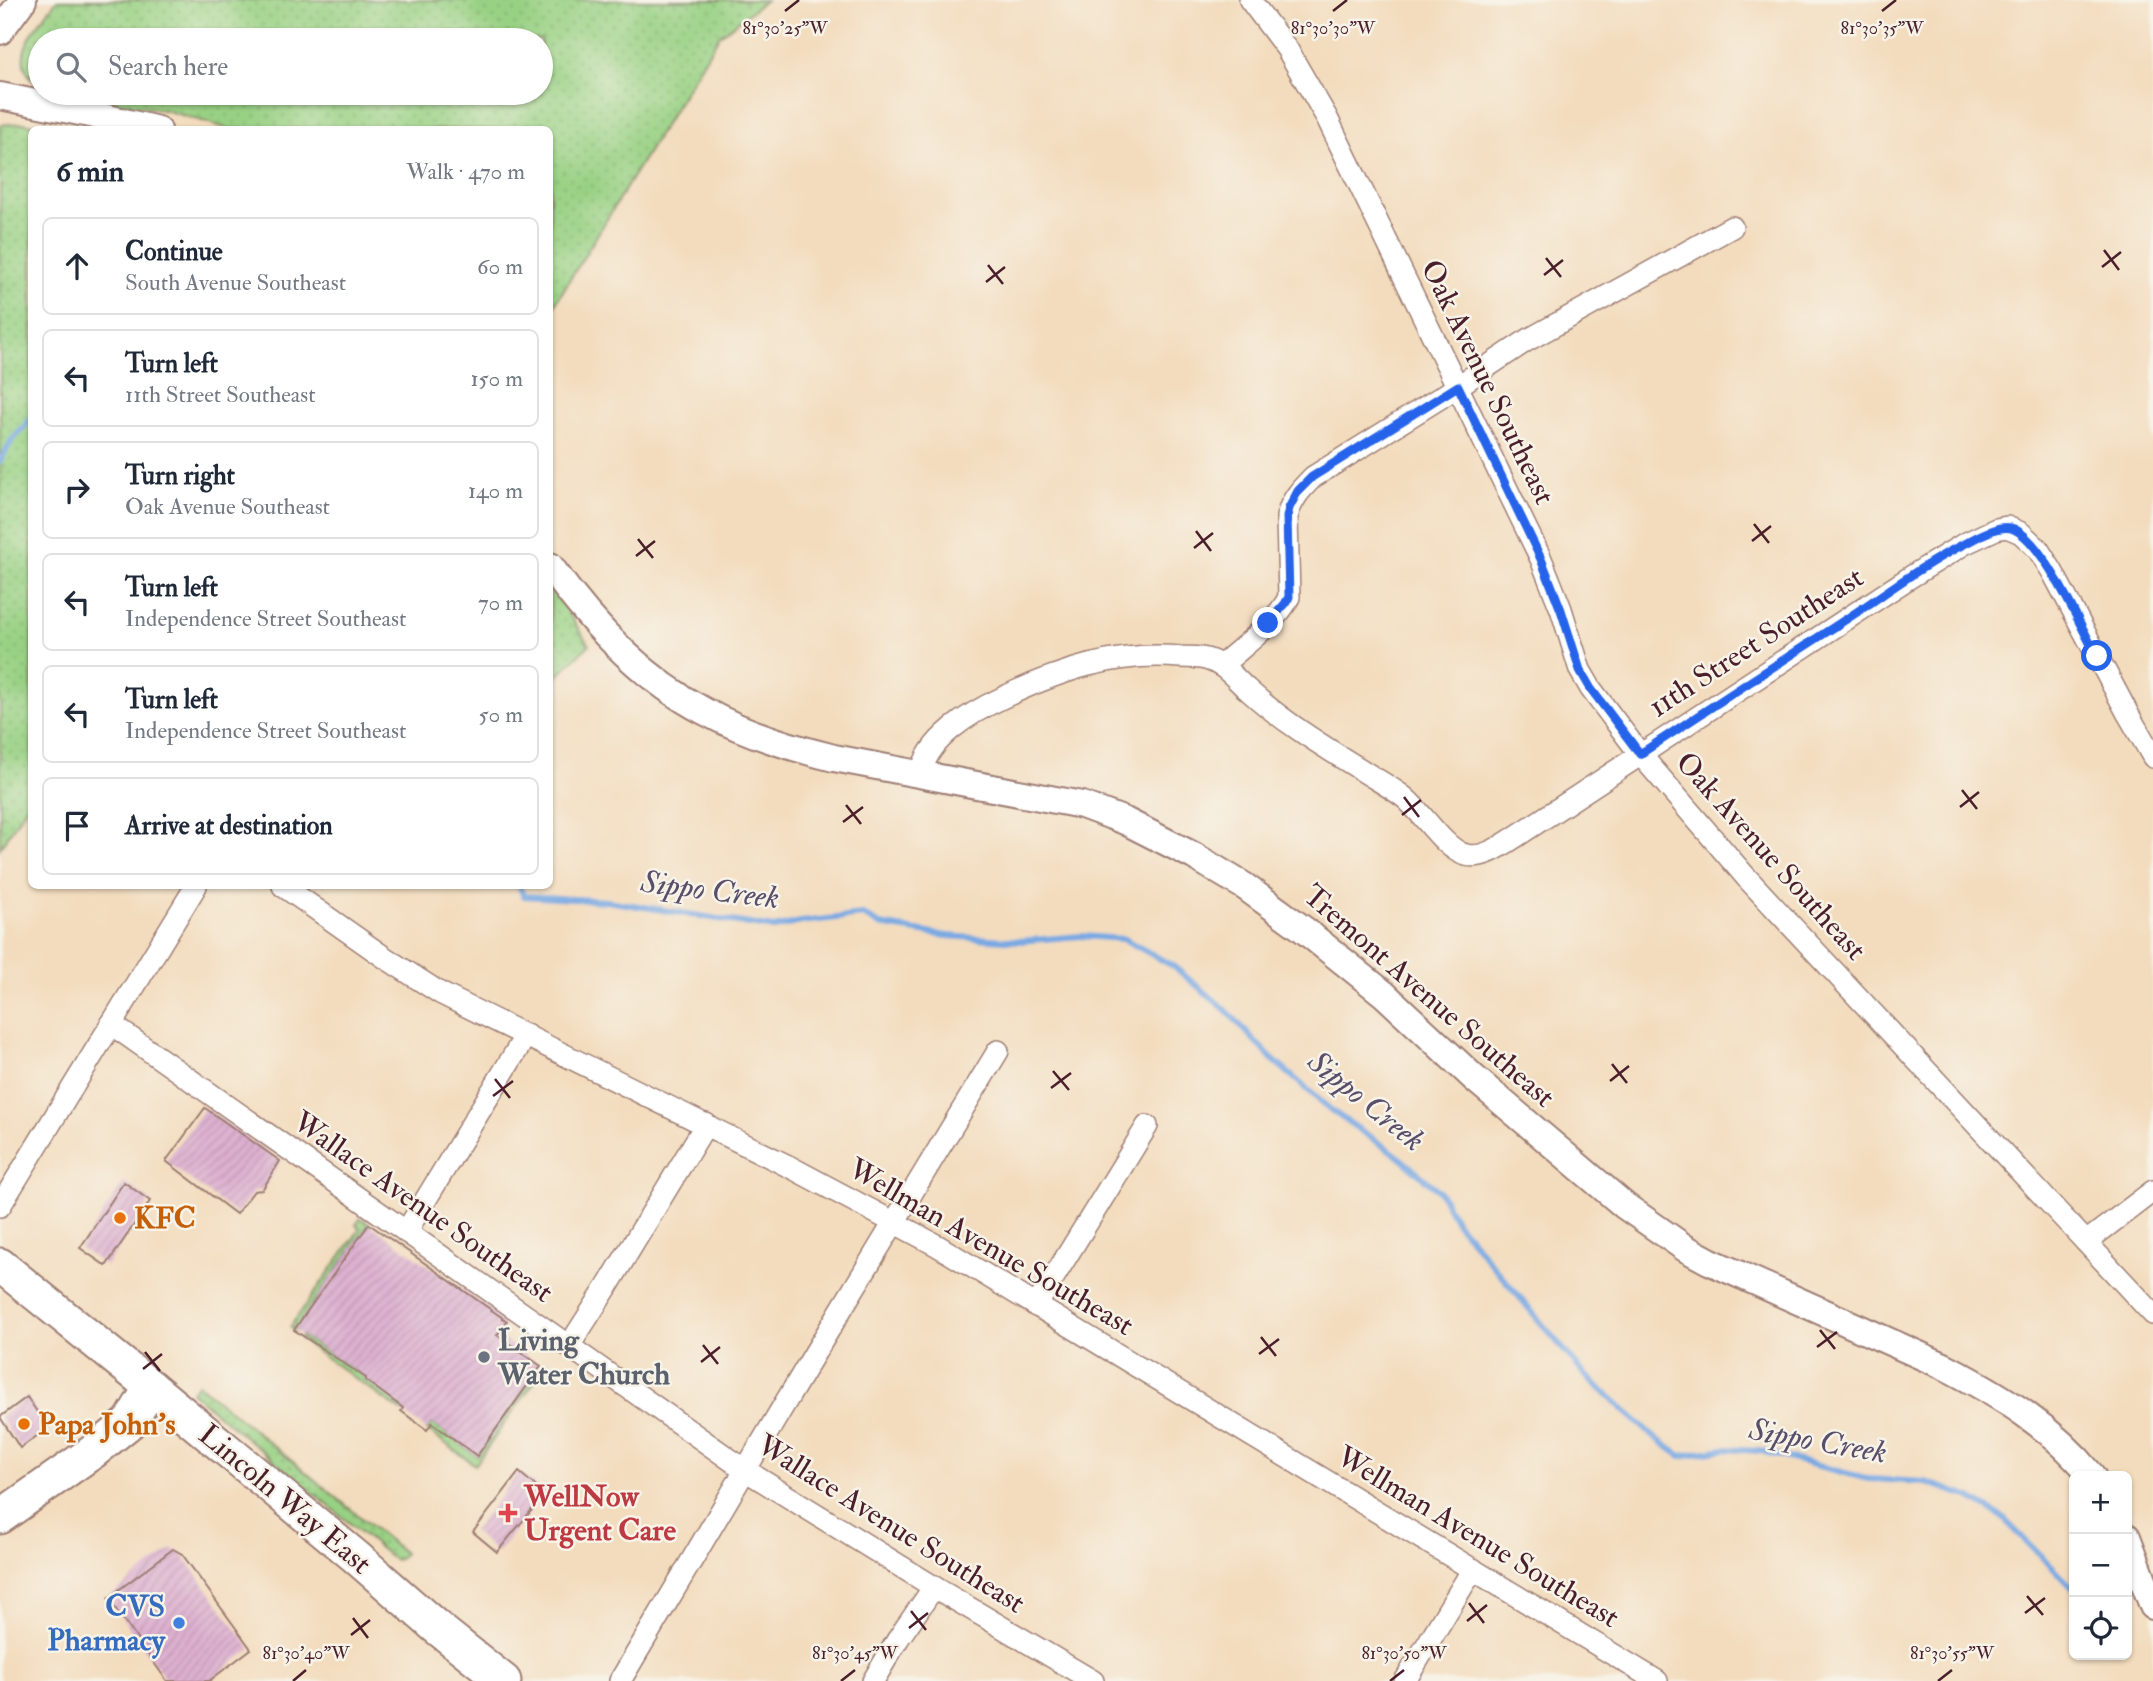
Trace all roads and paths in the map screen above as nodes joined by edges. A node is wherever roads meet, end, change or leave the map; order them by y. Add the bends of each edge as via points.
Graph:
1 (23, 0) edge
2 (1250, 0) edge
3 (0, 31) edge
4 (0, 96) edge
5 (28, 102) edge
6 (45, 105) edge
7 (141, 126) edge
8 (1732, 227) dead end
9 (1458, 386) junction
10 (553, 570) edge
11 (1222, 665) junction
12 (1640, 754) junction
13 (2153, 757) edge
14 (920, 775) junction
15 (194, 889) edge
16 (288, 889) edge
17 (111, 1024) junction
18 (526, 1035) junction
19 (998, 1051) dead end
20 (706, 1124) junction
21 (1147, 1126) dead end
22 (2153, 1191) edge
23 (0, 1206) edge
24 (894, 1221) junction
25 (406, 1233) junction
26 (2086, 1242) junction
27 (0, 1265) edge
28 (1036, 1306) junction
29 (2153, 1314) edge
30 (569, 1346) junction
31 (151, 1387) junction
32 (744, 1470) junction
33 (2088, 1471) edge
34 (0, 1517) edge
35 (2132, 1550) edge
36 (1473, 1569) junction
37 (934, 1587) junction
38 (2153, 1606) edge
39 (504, 1681) edge
40 (620, 1681) edge
41 (873, 1681) edge
42 (1093, 1681) edge
43 (1405, 1681) edge
44 (1657, 1681) edge

1 - 3 street
2 - 9 street, Oak Avenue Southeast via 1287,49 1322,109
4 - 5 street
6 - 7 street
8 - 9 street via 1525,341
9 - 11 street via 1324,469 1298,491 1287,517 1289,597
9 - 12 street, Oak Avenue Southeast via 1541,559 1580,670
10 - 14 street, Tremont Avenue Southeast via 596,624 632,659 704,711 798,749
11 - 12 street, 11th Street Southeast via 1286,722 1404,797 1447,844 1469,856 1499,848
11 - 14 street via 1205,659 1141,656 1061,673 982,708 955,726 931,750
12 - 13 street, 11th Street Southeast via 1964,544 2007,527 2029,539 2052,571
12 - 26 street, Oak Avenue Southeast via 1746,877
14 - 33 street, Tremont Avenue Southeast via 1102,812 1194,856 1244,886 1384,994 1501,1102 1652,1226 1709,1261 1982,1385 2047,1429
15 - 17 street
16 - 18 street, Wellman Avenue Southeast via 421,982
17 - 23 street
17 - 25 street, Wallace Avenue Southeast
18 - 20 street, Wellman Avenue Southeast
18 - 25 street
19 - 24 street
20 - 24 street, Wellman Avenue Southeast
20 - 30 street
21 - 28 street
22 - 26 street
24 - 28 street, Wellman Avenue Southeast
24 - 32 street
25 - 30 street, Wallace Avenue Southeast
26 - 29 street, Oak Avenue Southeast
27 - 31 main road, Lincoln Way East
28 - 36 street, Wellman Avenue Southeast
30 - 32 street, Wallace Avenue Southeast
31 - 34 main road via 130,1422
31 - 39 main road, Lincoln Way East
32 - 37 street, Wallace Avenue Southeast
32 - 40 street
35 - 38 street
36 - 43 street
36 - 44 street, Wellman Avenue Southeast
37 - 41 street
37 - 42 street, Wallace Avenue Southeast

